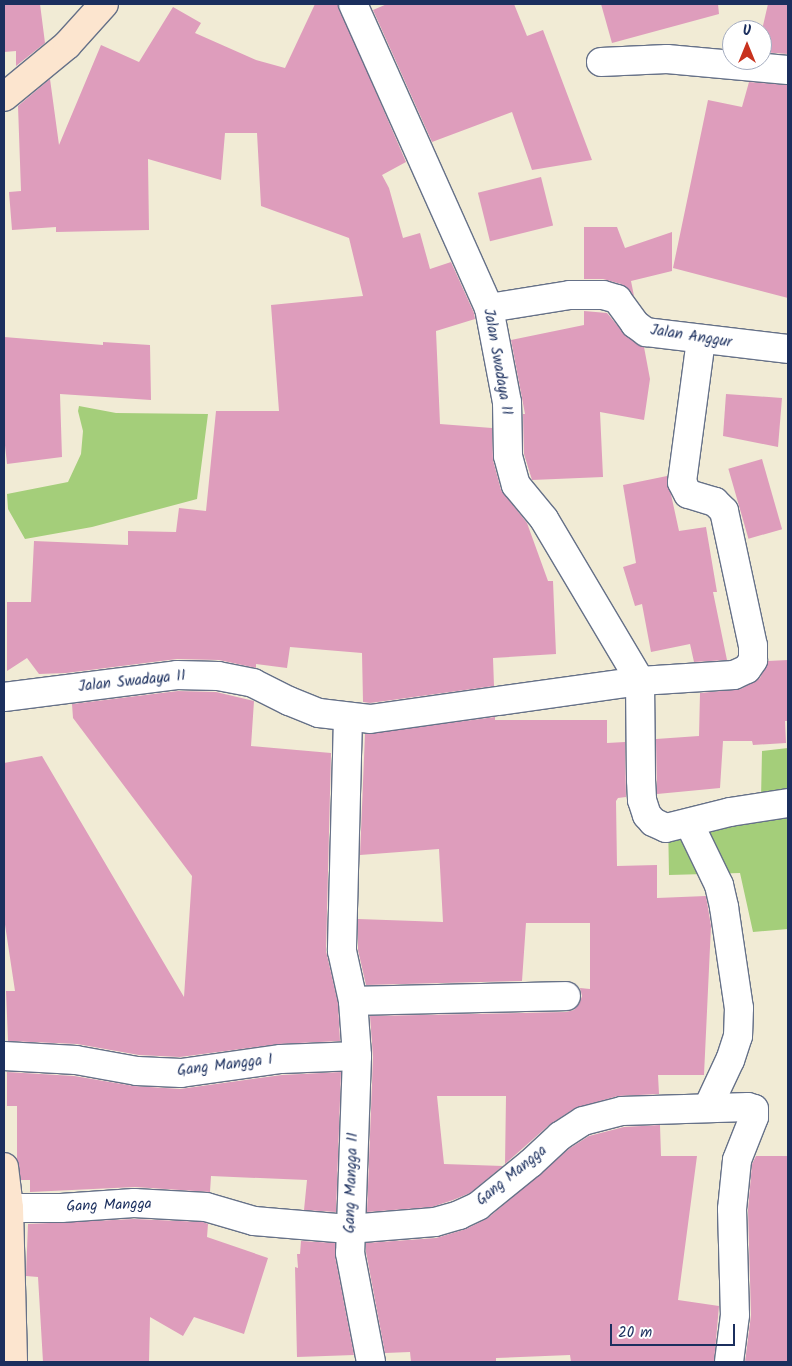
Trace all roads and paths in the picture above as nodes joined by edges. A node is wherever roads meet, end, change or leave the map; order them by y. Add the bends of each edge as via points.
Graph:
1 (104, 4) edge
2 (353, 4) edge
3 (601, 62) dead end
4 (788, 70) edge
5 (4, 97) edge
6 (489, 308) junction
7 (702, 340) junction
8 (788, 349) edge
9 (640, 681) junction
10 (4, 697) edge
11 (348, 718) junction
12 (788, 803) edge
13 (689, 824) junction
14 (566, 996) dead end
15 (353, 1001) junction
16 (4, 1056) edge
17 (358, 1056) junction
18 (708, 1107) junction
19 (4, 1167) edge
20 (9, 1208) junction
21 (349, 1229) junction
22 (6, 1239) edge
23 (14, 1362) edge
24 (371, 1362) edge
25 (729, 1362) edge

1 - 5 street via 67,46
2 - 6 street, Jalan Swadaya II
3 - 4 street via 667,59
6 - 7 street, Jalan Anggur via 570,295 603,295 617,299 635,324 646,332
6 - 9 street, Jalan Swadaya II via 507,402 508,456 516,484 544,519
7 - 8 street, Jalan Anggur
7 - 9 street, Jalan Swadaya II via 682,482 688,494 715,502 724,511 753,646 753,660 747,669 734,675
9 - 11 street, Jalan Swadaya II via 370,718
9 - 13 street via 641,780 645,809 650,819 661,827
10 - 11 street, Jalan Swadaya II via 176,675 218,676 253,683 319,713
11 - 15 street, Gang Mangga II via 342,951
12 - 13 street via 730,812
13 - 18 street via 719,885 739,1008 738,1036
14 - 15 street
15 - 17 street, Gang Mangga II
16 - 17 street, Gang Mangga I via 76,1060 137,1071 181,1073 281,1059
17 - 21 street, Gang Mangga II
18 - 21 street, Gang Mangga via 622,1111 583,1121 560,1136 478,1206 465,1212 435,1222
18 - 25 street, Gang Mangga via 748,1106 754,1109 754,1117 737,1160 732,1209 735,1315
19 - 20 street
20 - 21 street, Gang Mangga via 134,1202 206,1207 254,1221
20 - 22 street
21 - 24 street, Gang Mangga II via 352,1270
22 - 23 street

